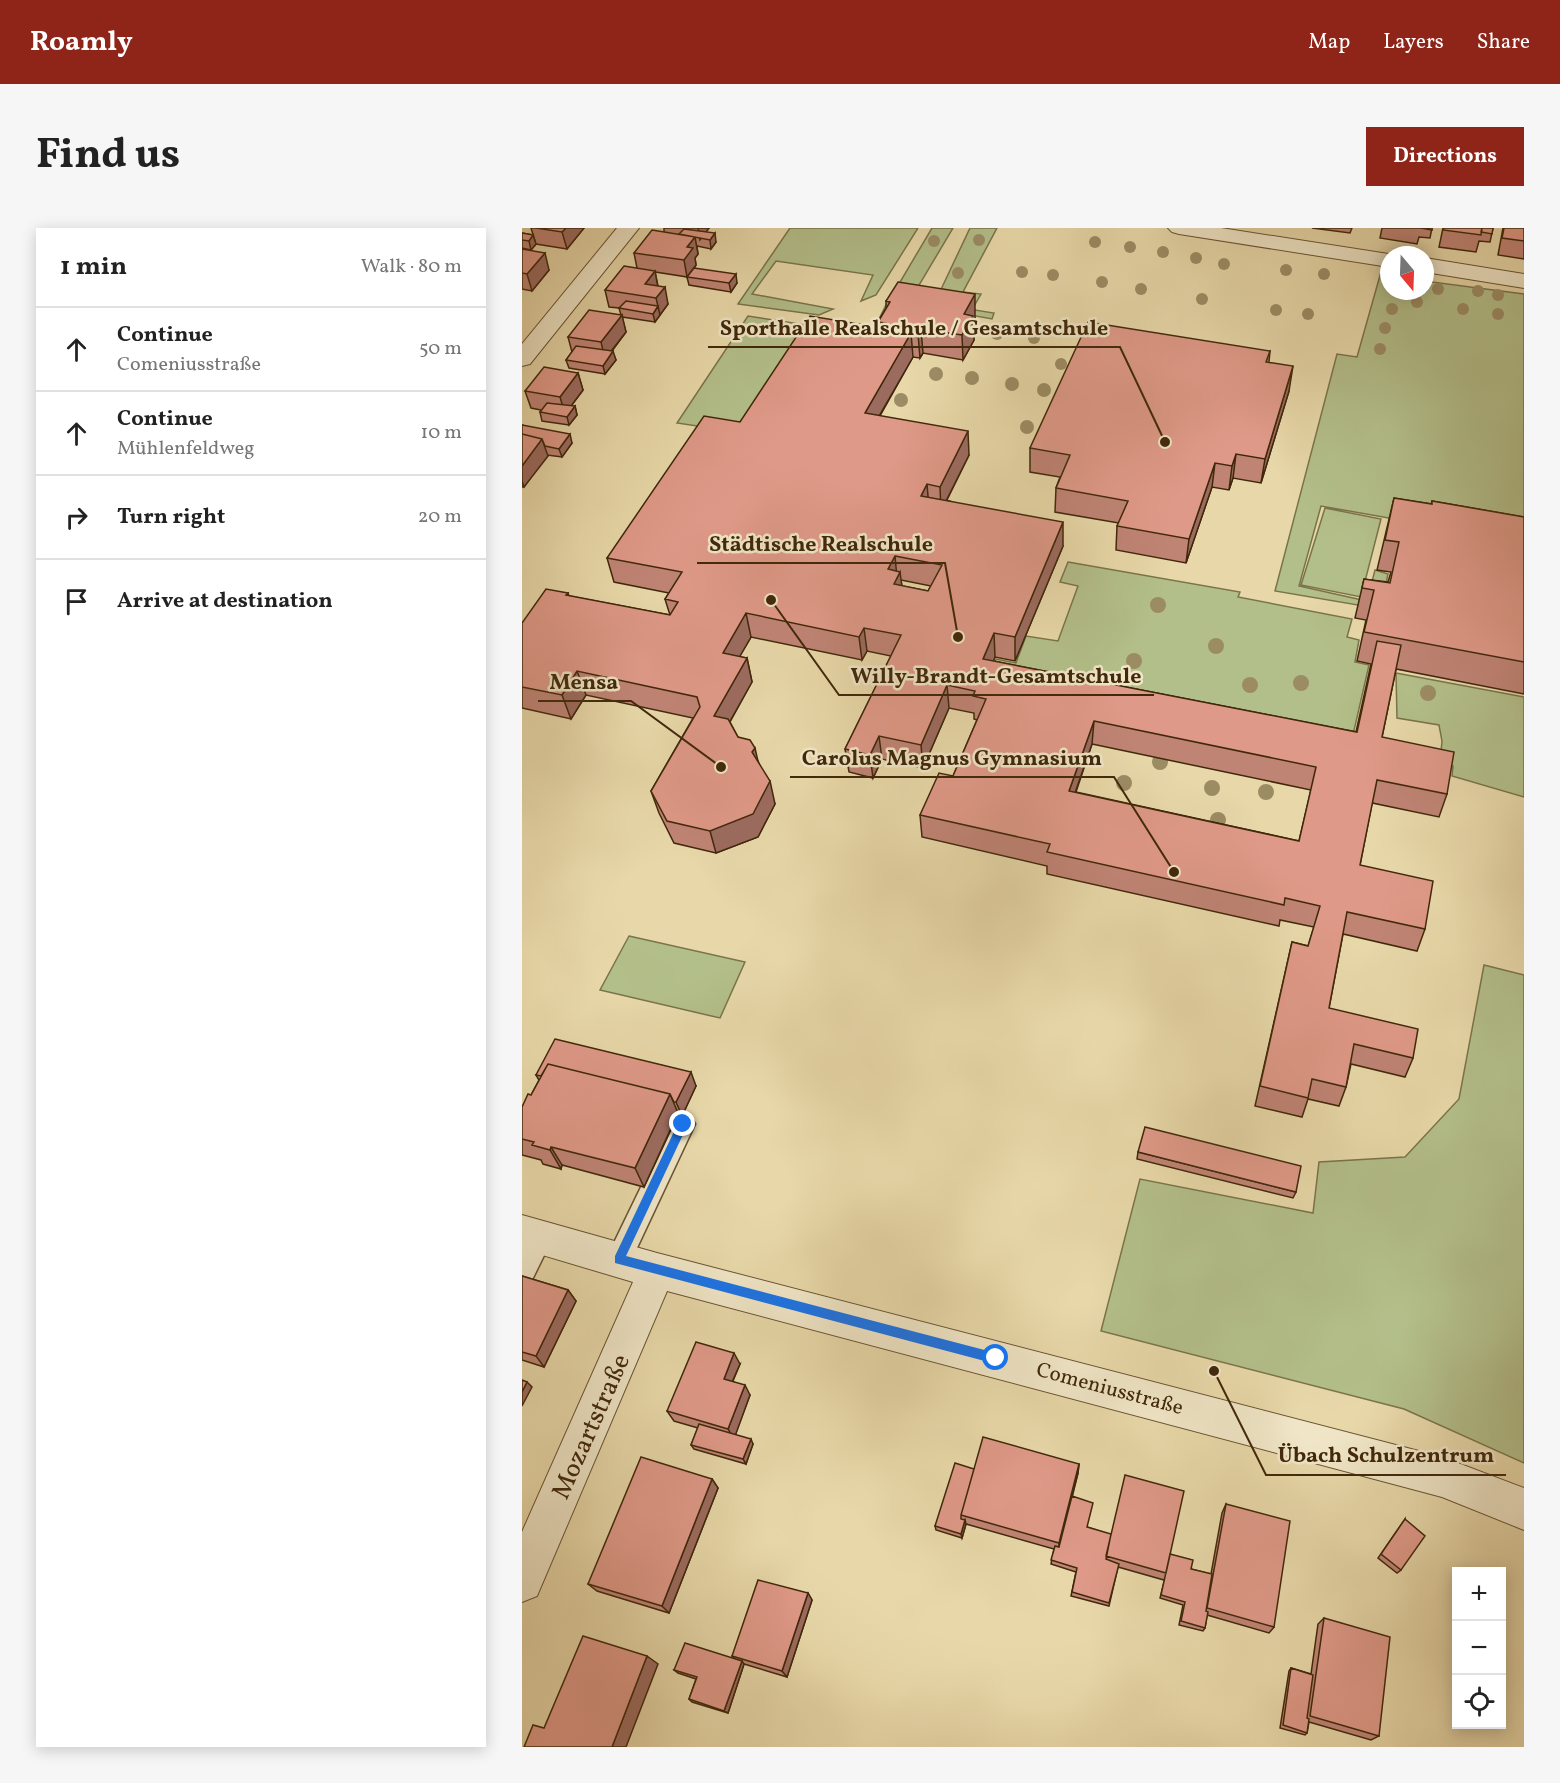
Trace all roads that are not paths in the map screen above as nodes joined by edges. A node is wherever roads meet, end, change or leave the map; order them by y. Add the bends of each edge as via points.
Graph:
1 (628, 228) edge
2 (1179, 228) edge
3 (1380, 259) edge
4 (1434, 266) edge
5 (1524, 280) edge
6 (522, 359) edge
7 (683, 1124) dead end
8 (531, 1234) edge
9 (619, 1259) junction
10 (657, 1271) junction
11 (522, 1274) edge
12 (1524, 1509) edge
13 (522, 1581) edge

1 - 6 street
2 - 3 street
4 - 5 street
7 - 9 lane
8 - 9 street, Comeniusstraße
8 - 11 lane
9 - 10 street, Comeniusstraße
10 - 12 street, Comeniusstraße via 1442,1477
10 - 13 street, Mozartstraße

